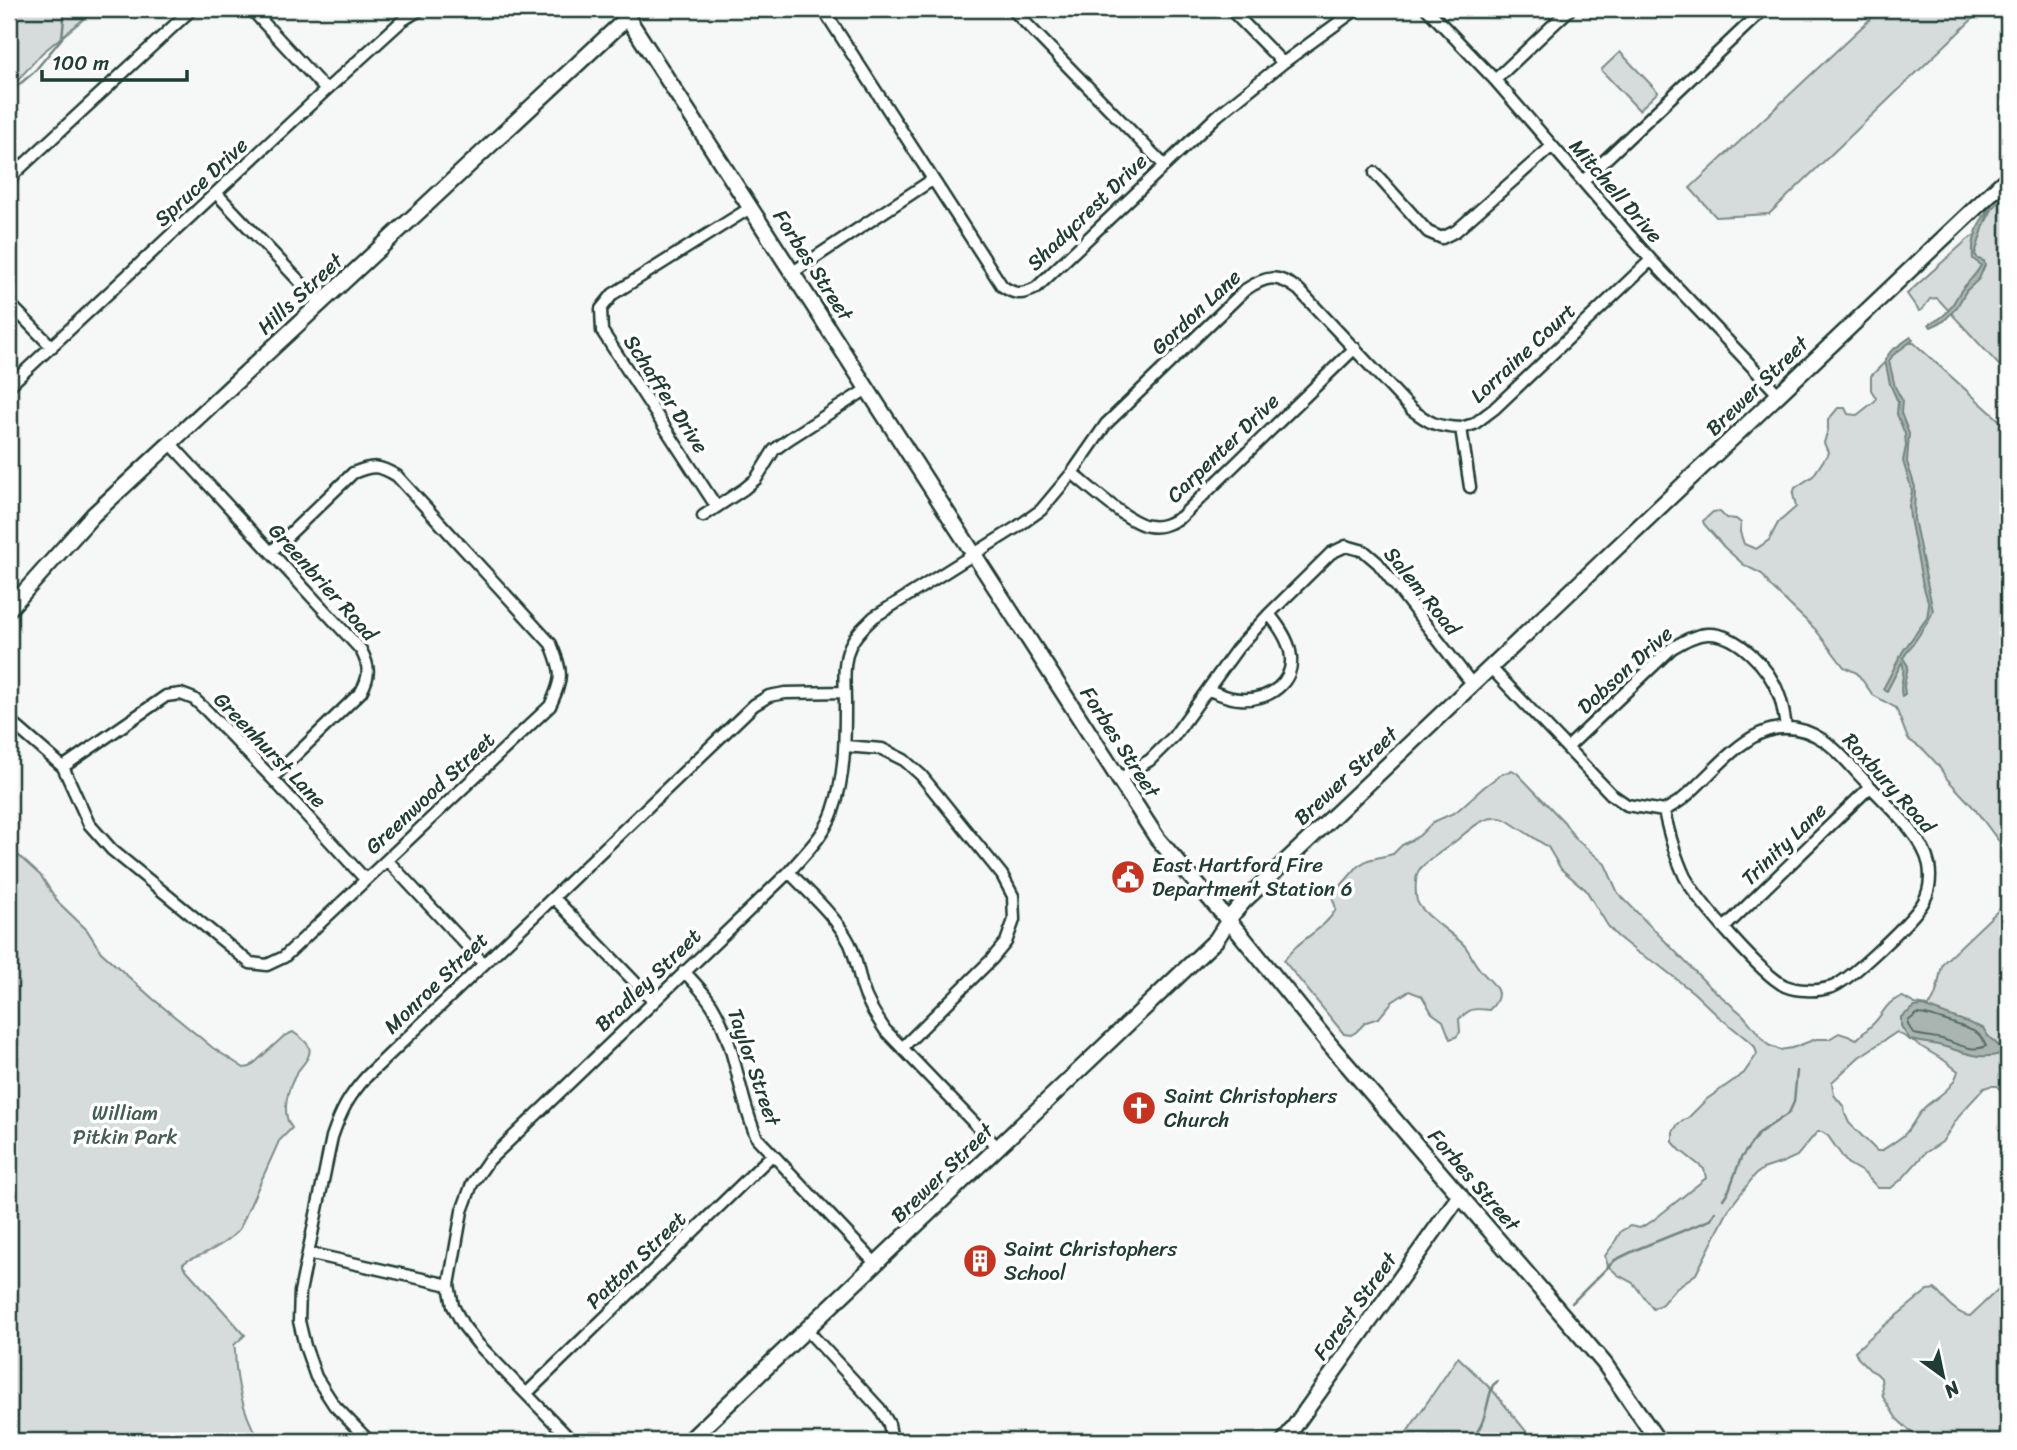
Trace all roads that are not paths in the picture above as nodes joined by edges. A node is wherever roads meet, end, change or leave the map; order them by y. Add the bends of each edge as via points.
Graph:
1 (192, 9) edge
2 (251, 9) edge
3 (421, 9) edge
4 (822, 9) edge
5 (1012, 9) edge
6 (1230, 9) edge
7 (1357, 9) edge
8 (1427, 9) edge
9 (1570, 9) edge
10 (1764, 9) edge
11 (625, 13) edge
12 (1283, 63) junction
13 (1495, 80) junction
14 (327, 90) junction
15 (1551, 147) junction
16 (1164, 165) junction
17 (1375, 173) dead end
18 (2008, 177) edge
19 (932, 180) junction
20 (1583, 181) junction
21 (9, 182) edge
22 (217, 194) junction
23 (750, 208) junction
24 (1651, 260) junction
25 (793, 272) junction
26 (9, 303) edge
27 (320, 303) junction
28 (52, 347) junction
29 (1355, 348) junction
30 (9, 386) edge
31 (867, 389) junction
32 (1779, 395) junction
33 (1461, 428) junction
34 (171, 444) junction
35 (1072, 473) junction
36 (1470, 487) dead end
37 (716, 506) junction
38 (703, 516) dead end
39 (271, 552) junction
40 (974, 554) junction
41 (9, 609) edge
42 (1269, 614) junction
43 (1491, 668) junction
44 (1473, 685) junction
45 (1208, 690) junction
46 (845, 692) junction
47 (9, 720) edge
48 (1786, 727) junction
49 (845, 746) junction
50 (1568, 747) junction
51 (63, 767) junction
52 (272, 778) junction
53 (1119, 779) junction
54 (1870, 787) junction
55 (1664, 811) junction
56 (387, 860) junction
57 (789, 872) junction
58 (365, 880) junction
59 (554, 898) junction
60 (1228, 920) junction
61 (1724, 928) junction
62 (484, 964) junction
63 (684, 971) junction
64 (653, 1001) junction
65 (902, 1048) junction
66 (998, 1148) junction
67 (772, 1155) junction
68 (1460, 1195) junction
69 (307, 1253) junction
70 (876, 1264) junction
71 (449, 1285) junction
72 (807, 1330) junction
73 (527, 1393) junction
74 (369, 1441) edge
75 (572, 1441) edge
76 (689, 1441) edge
77 (892, 1441) edge
78 (1284, 1441) edge
79 (1658, 1441) edge

1 - 21 street
2 - 14 street
3 - 14 street, Spruce Drive
4 - 19 street
5 - 16 street
6 - 12 street
7 - 12 street, Shadycrest Drive
8 - 13 street, Mitchell Drive
9 - 13 street
10 - 20 street
11 - 23 main road, Forbes Street
11 - 27 main road, Hills Street
12 - 16 street, Shadycrest Drive
13 - 15 street, Mitchell Drive
14 - 22 street, Spruce Drive
15 - 17 street via 1456,232 1442,238 1428,232
15 - 20 street, Mitchell Drive
16 - 19 street, Shadycrest Drive via 1036,288 1025,293 1002,286
18 - 32 main road, Brewer Street
19 - 25 street
20 - 24 street, Mitchell Drive
22 - 27 street
22 - 28 street, Spruce Drive
23 - 25 main road, Forbes Street
23 - 37 street, Schaffer Drive via 613,294 601,309 602,331
24 - 32 street, Mitchell Drive
24 - 33 street, Lorraine Court via 1494,409
25 - 31 main road, Forbes Street
26 - 28 street
27 - 34 main road, Hills Street
28 - 30 street, Spruce Drive
29 - 33 street, Gordon Lane via 1429,423
29 - 35 street, Carpenter Drive via 1181,517 1167,525 1149,527 1130,519
29 - 35 street, Gordon Lane via 1284,279 1257,282 1107,424
31 - 37 street via 789,439 775,450 756,479
31 - 40 main road, Forbes Street
32 - 43 main road, Brewer Street
33 - 36 street, Lorraine Court
34 - 39 street, Greenbrier Road
34 - 41 main road, Hills Street via 93,515
35 - 40 street, Gordon Lane via 1041,510
37 - 38 street
39 - 52 street, Greenbrier Road via 361,650 369,678 361,692
39 - 56 street, Greenwood Street via 354,473 384,468 397,476 551,644 560,666 560,685 550,706
40 - 46 street, Bradley Street via 859,631 849,648
40 - 53 main road, Forbes Street
42 - 44 street, Salem Road via 1331,553 1346,546 1364,551
42 - 45 street, Salem Road
42 - 45 street via 1291,653 1289,673 1277,691 1259,699 1237,699
43 - 44 main road, Brewer Street
43 - 50 street
44 - 60 main road, Brewer Street
45 - 53 street, Salem Road via 1150,760
46 - 49 street, Bradley Street
46 - 59 street, Monroe Street via 785,693 754,705
47 - 51 street, Greenwood Street
48 - 50 street, Dobson Drive via 1779,693 1764,668 1748,650 1710,634 1690,637 1672,648
48 - 54 street, Roxbury Road via 1824,741
48 - 55 street via 1747,740
49 - 57 street, Bradley Street via 832,813 819,838
49 - 65 street via 882,749 921,775 1002,875 1013,896 1014,920 1006,942
50 - 55 street via 1619,800
51 - 52 street, Greenhurst Lane via 166,696 181,694 206,710
51 - 58 street, Greenwood Street via 89,824 112,850 250,963 267,965 284,957
52 - 58 street, Greenhurst Lane
53 - 60 main road, Forbes Street via 1165,848
54 - 61 street, Trinity Lane
54 - 61 street, Roxbury Road via 1922,846 1929,863 1925,900 1914,916 1849,977 1832,987 1806,990 1785,986 1766,972
55 - 61 street, Roxbury Road via 1686,878
56 - 58 street, Greenwood Street
56 - 62 street
57 - 63 street, Bradley Street
57 - 65 street via 836,921 857,961 871,1010
59 - 62 street, Monroe Street
59 - 64 street
60 - 66 main road, Brewer Street via 1216,940
60 - 68 main road, Forbes Street
62 - 69 street, Monroe Street via 351,1094 332,1137
63 - 64 street, Bradley Street
63 - 67 street, Taylor Street via 717,1013 746,1115
64 - 71 street, Bradley Street via 488,1161 472,1184 462,1211
65 - 66 street
66 - 70 main road, Brewer Street
67 - 70 street, Taylor Street
67 - 73 street, Patton Street
68 - 78 main road, Forest Street
68 - 79 main road, Forbes Street via 1604,1363
69 - 71 street
69 - 74 street, Monroe Street via 299,1321 305,1346 316,1377 334,1405
70 - 72 main road, Brewer Street
71 - 73 street, Bradley Street via 463,1325
72 - 76 main road, Brewer Street
72 - 77 street via 880,1409
73 - 75 street, Bradley Street

